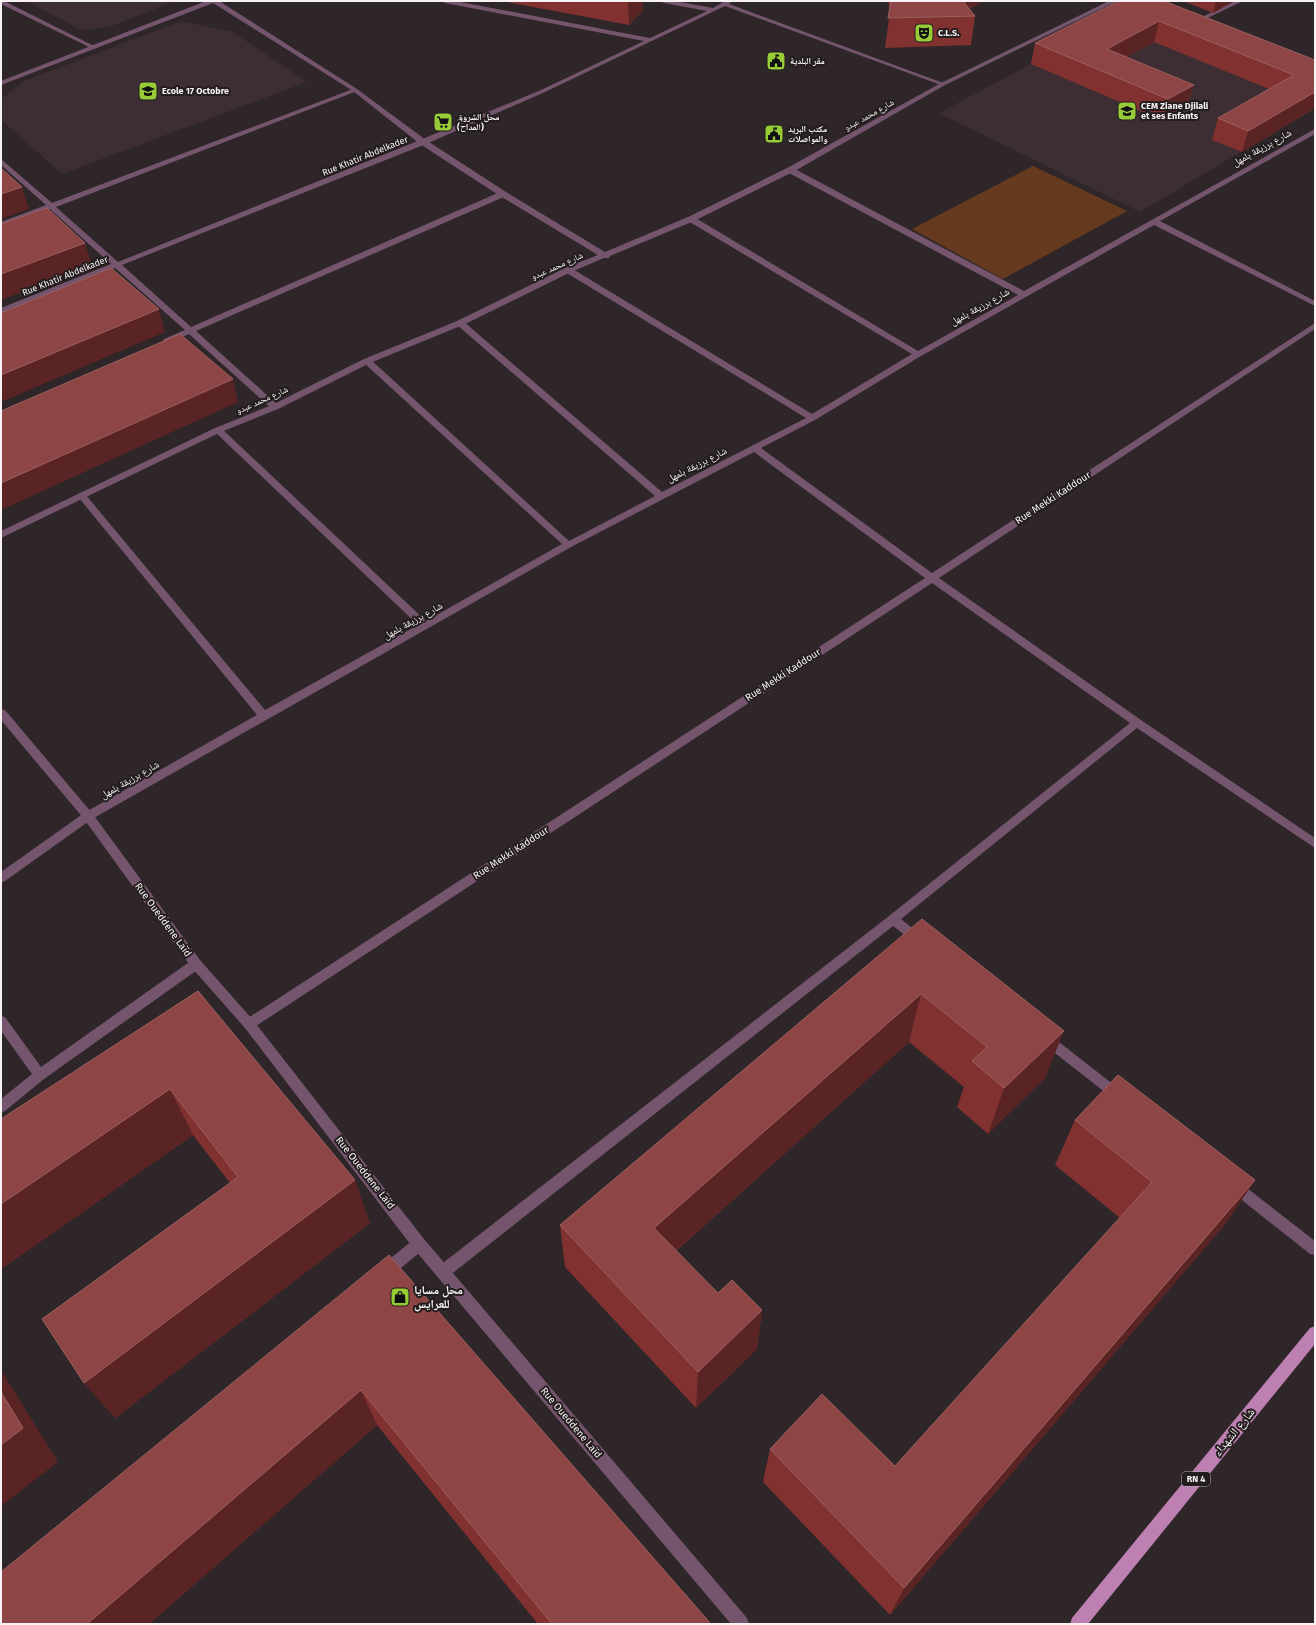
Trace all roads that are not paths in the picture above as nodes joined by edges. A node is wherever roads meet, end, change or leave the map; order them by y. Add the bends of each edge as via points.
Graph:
1 (214, 1) edge
2 (446, 1) edge
3 (664, 1) edge
4 (1114, 1) edge
5 (1240, 1) edge
6 (1, 2) edge
7 (727, 2) edge
8 (714, 10) junction
9 (1190, 19) edge
10 (1197, 21) junction
11 (1205, 24) edge
12 (650, 40) junction
13 (93, 47) junction
14 (1, 84) edge
15 (943, 84) junction
16 (355, 90) junction
17 (1315, 131) edge
18 (423, 142) junction
19 (1, 161) edge
20 (790, 170) junction
21 (503, 194) junction
22 (51, 206) junction
23 (691, 220) junction
24 (1153, 221) junction
25 (1, 225) edge
26 (606, 256) junction
27 (118, 265) junction
28 (568, 270) junction
29 (1025, 295) junction
30 (1315, 304) edge
31 (1, 311) edge
32 (460, 324) junction
33 (1315, 325) edge
34 (190, 331) junction
35 (161, 344) edge
36 (918, 354) junction
37 (367, 361) junction
38 (275, 407) junction
39 (812, 418) junction
40 (218, 430) junction
41 (755, 448) junction
42 (82, 496) junction
43 (661, 496) junction
44 (1, 535) edge
45 (568, 546) junction
46 (932, 578) junction
47 (425, 626) junction
48 (1, 713) edge
49 (264, 716) junction
50 (1137, 723) junction
51 (88, 816) junction
52 (1315, 844) edge
53 (1, 878) edge
54 (893, 919) junction
55 (930, 949) edge
56 (196, 964) junction
57 (1, 1021) edge
58 (249, 1024) junction
59 (1038, 1032) edge
60 (40, 1075) junction
61 (1126, 1101) edge
62 (1, 1107) edge
63 (1220, 1175) edge
64 (419, 1244) junction
65 (1315, 1249) edge
66 (444, 1271) junction
67 (376, 1279) edge
68 (1315, 1333) edge
69 (741, 1624) edge
70 (1078, 1624) edge

1 - 13 street
1 - 16 street
2 - 12 street
3 - 8 street
4 - 15 street, شارع محمد عبدو
5 - 10 street
6 - 13 street
7 - 8 street, Rue Khatir Abdelkader
7 - 15 street
8 - 12 street, Rue Khatir Abdelkader
9 - 10 street
10 - 11 street
12 - 18 street, Rue Khatir Abdelkader via 543,91
13 - 14 street
15 - 20 street, شارع محمد عبدو
16 - 18 street
16 - 22 street
17 - 24 street, شارع برزيقة بلمهل
18 - 21 street
18 - 27 street, Rue Khatir Abdelkader
19 - 22 street
20 - 23 street, شارع محمد عبدو
20 - 29 street
21 - 26 street
21 - 34 street
22 - 25 street
22 - 27 street
23 - 26 street, شارع محمد عبدو
23 - 36 street
24 - 29 street, شارع برزيقة بلمهل
24 - 30 street
26 - 28 street, شارع محمد عبدو
27 - 31 street, Rue Khatir Abdelkader
27 - 34 street
28 - 32 street, شارع محمد عبدو
28 - 39 street
29 - 36 street, شارع برزيقة بلمهل
32 - 37 street, شارع محمد عبدو
32 - 43 street
33 - 46 street, Rue Mekki Kaddour
34 - 35 street
34 - 38 street
36 - 39 street, شارع برزيقة بلمهل
37 - 38 street, شارع محمد عبدو
37 - 45 street
38 - 40 street, شارع محمد عبدو
39 - 41 street, شارع برزيقة بلمهل
40 - 42 street, شارع محمد عبدو
40 - 47 street
41 - 43 street, شارع برزيقة بلمهل
41 - 46 street
42 - 44 street, شارع محمد عبدو
42 - 49 street
43 - 45 street, شارع برزيقة بلمهل
45 - 47 street, شارع برزيقة بلمهل
46 - 50 street
46 - 58 street, Rue Mekki Kaddour
47 - 49 street, شارع برزيقة بلمهل
48 - 51 street, Rue Oueddene Laïd
49 - 51 street, شارع برزيقة بلمهل
50 - 52 street
50 - 54 street
51 - 53 street, شارع برزيقة بلمهل
51 - 56 street, Rue Oueddene Laïd
54 - 55 street
54 - 66 street
56 - 58 street, Rue Oueddene Laïd
56 - 60 street
57 - 60 street
58 - 64 street, Rue Oueddene Laïd
59 - 61 street
60 - 62 street
63 - 65 street
64 - 66 street, Rue Oueddene Laïd
64 - 67 street
66 - 69 street, Rue Oueddene Laïd
68 - 70 main road, شارع الشهداء / RN 4

